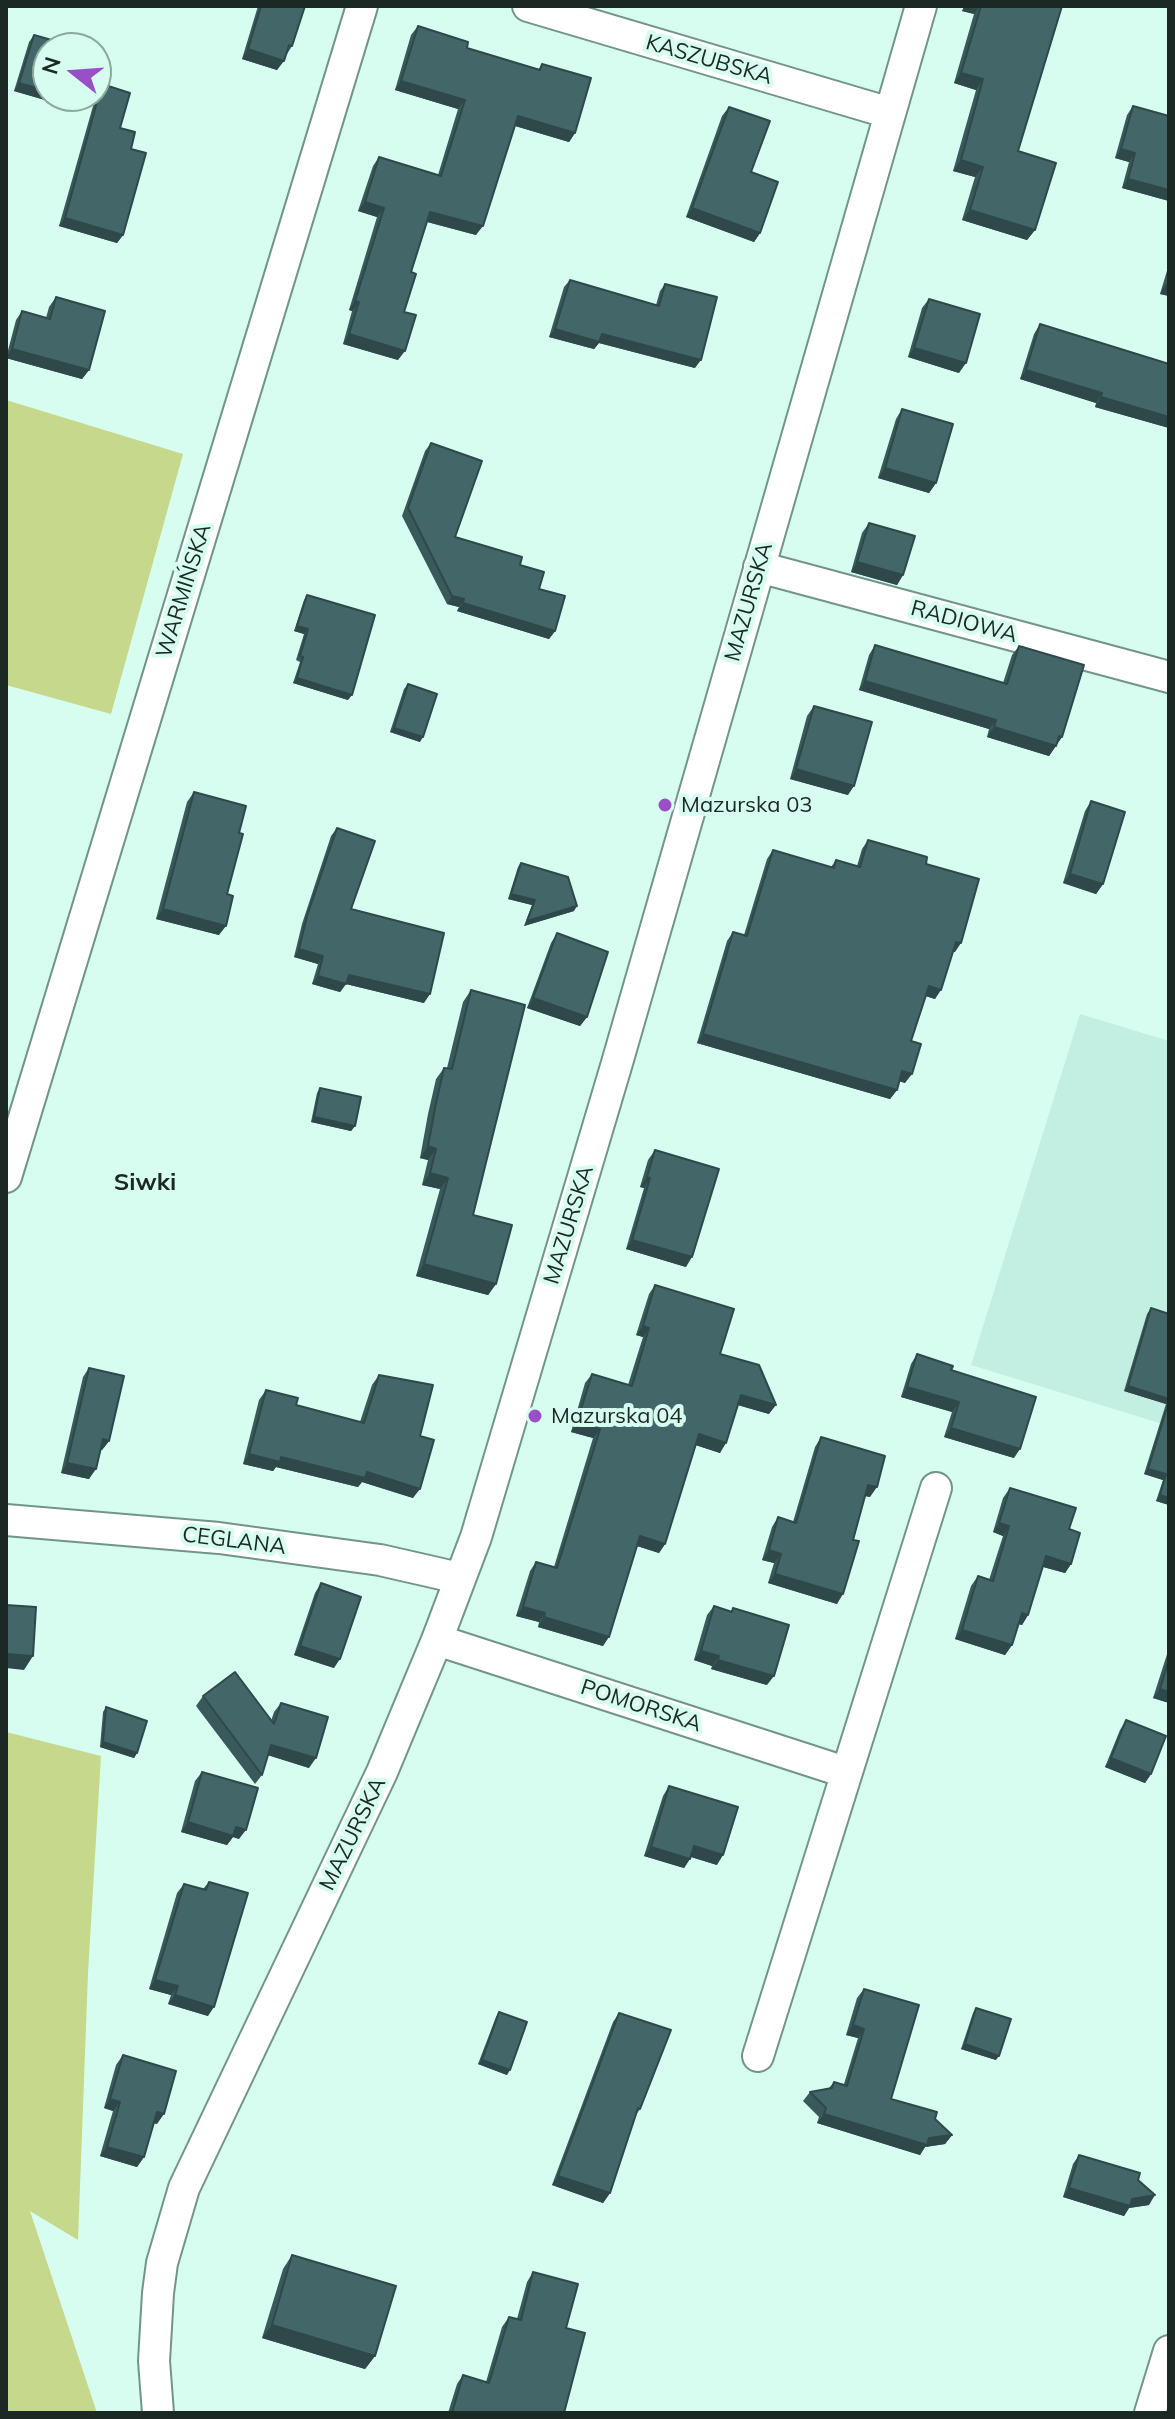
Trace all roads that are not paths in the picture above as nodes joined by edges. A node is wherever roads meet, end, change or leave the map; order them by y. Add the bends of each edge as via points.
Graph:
1 (362, 6) edge
2 (528, 6) edge
3 (921, 6) edge
4 (890, 113) junction
5 (759, 567) junction
6 (1169, 677) edge
7 (6, 1177) edge
8 (936, 1488) dead end
9 (6, 1520) edge
10 (459, 1578) junction
11 (437, 1640) junction
12 (845, 1772) junction
13 (758, 2056) dead end
14 (1169, 2351) edge
15 (158, 2413) edge
16 (1150, 2413) edge

1 - 7 street, WARMIŃSKA
2 - 4 street, KASZUBSKA
3 - 4 street, MAZURSKA
4 - 5 street, MAZURSKA
5 - 6 street, RADIOWA
5 - 10 street, MAZURSKA via 617,1063 476,1537
8 - 12 street
9 - 10 street, CEGLANA via 219,1538 380,1560
10 - 11 street, MAZURSKA
11 - 12 street, POMORSKA
11 - 15 street, MAZURSKA via 382,1772 184,2188 158,2293
12 - 13 street
14 - 16 street

